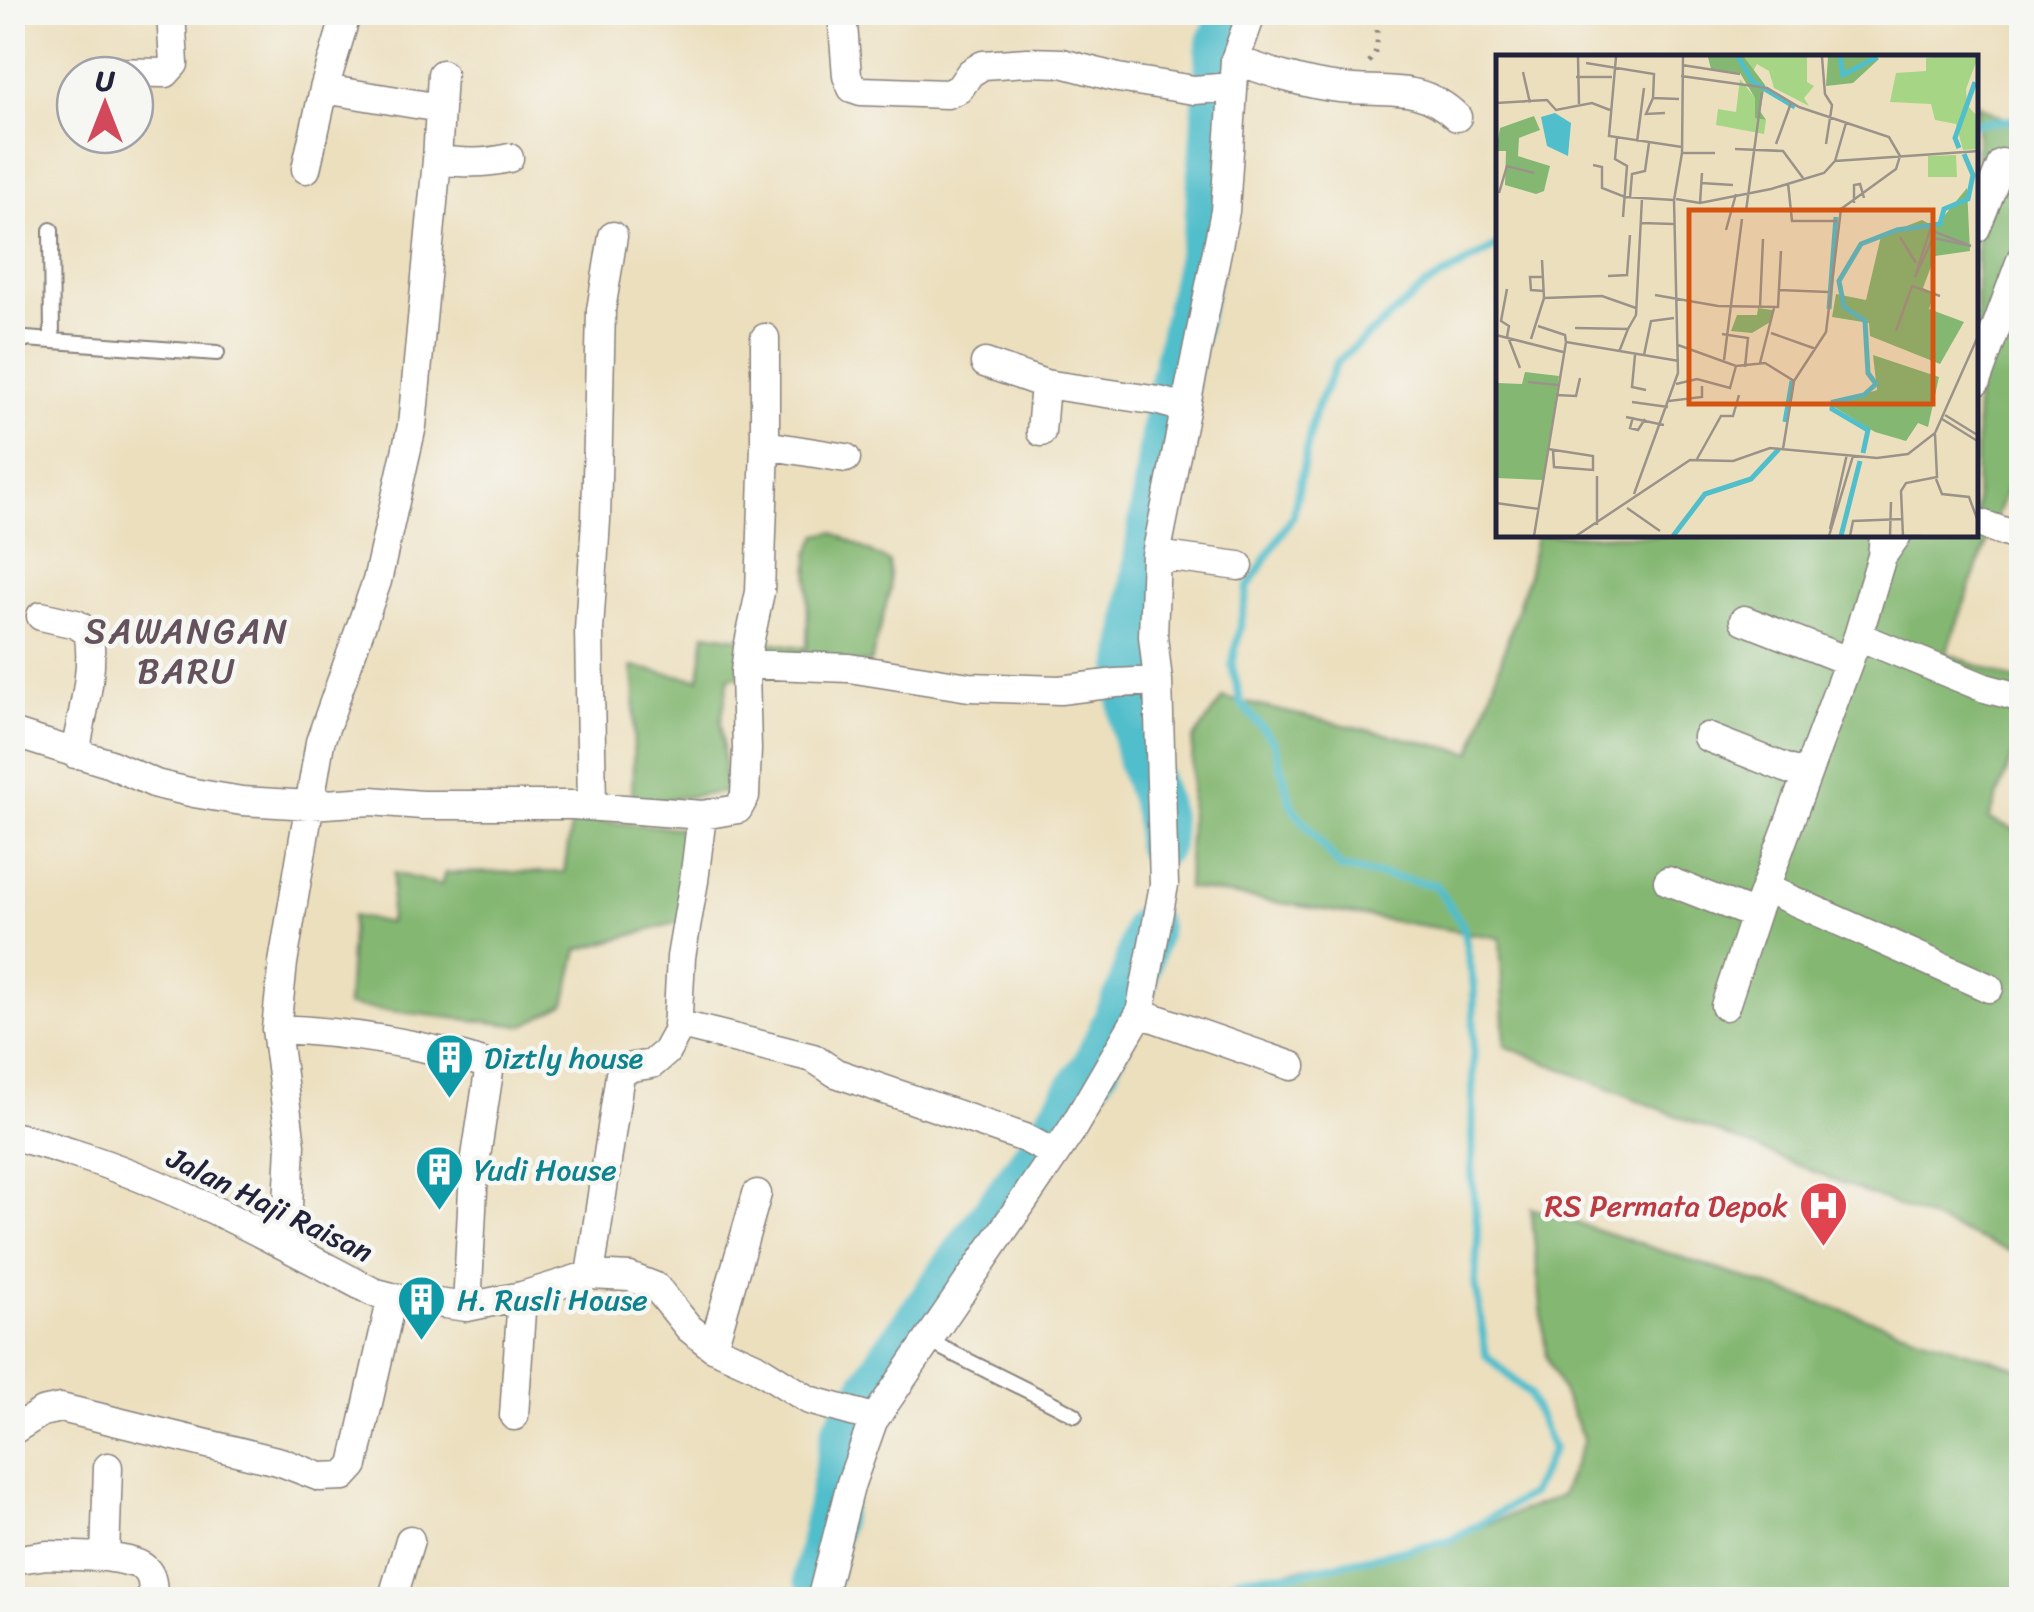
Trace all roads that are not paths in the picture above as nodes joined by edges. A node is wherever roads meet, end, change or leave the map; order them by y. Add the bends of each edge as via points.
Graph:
1 (171, 12) edge
2 (347, 12) edge
3 (842, 12) edge
4 (1252, 12) edge
5 (155, 73) edge
6 (442, 74) dead end
7 (1230, 78) junction
8 (324, 89) junction
9 (440, 108) junction
10 (1457, 117) dead end
11 (509, 158) dead end
12 (437, 160) junction
13 (306, 169) dead end
14 (2022, 170) edge
15 (1979, 220) edge
16 (51, 230) dead end
17 (613, 236) dead end
18 (2022, 257) edge
19 (12, 338) edge
20 (764, 338) dead end
21 (52, 341) junction
22 (218, 353) dead end
23 (985, 363) dead end
24 (1979, 374) edge
25 (1045, 384) junction
26 (1173, 405) junction
27 (1041, 432) dead end
28 (765, 445) junction
29 (846, 458) dead end
30 (1979, 523) edge
31 (2022, 538) edge
32 (1888, 542) edge
33 (1156, 555) junction
34 (1239, 566) dead end
35 (41, 616) dead end
36 (1744, 620) dead end
37 (1853, 648) junction
38 (746, 664) junction
39 (1139, 683) junction
40 (2022, 698) edge
41 (12, 734) edge
42 (1707, 737) dead end
43 (76, 754) junction
44 (1806, 776) junction
45 (310, 806) junction
46 (592, 806) junction
47 (702, 815) junction
48 (1668, 881) dead end
49 (1760, 902) junction
50 (1989, 988) dead end
51 (1726, 1006) dead end
52 (1140, 1013) junction
53 (677, 1024) junction
54 (276, 1029) junction
55 (1292, 1066) dead end
56 (12, 1136) edge
57 (1045, 1148) junction
58 (757, 1194) dead end
59 (286, 1246) junction
60 (590, 1275) junction
61 (522, 1296) junction
62 (392, 1297) junction
63 (467, 1307) junction
64 (928, 1340) junction
65 (712, 1347) junction
66 (1075, 1415) dead end
67 (514, 1416) dead end
68 (868, 1418) junction
69 (12, 1431) edge
70 (108, 1467) dead end
71 (410, 1540) dead end
72 (105, 1557) junction
73 (12, 1560) edge
74 (152, 1600) edge
75 (392, 1600) edge
76 (821, 1600) edge

1 - 5 street via 174,64
2 - 8 street
3 - 7 street via 847,76 861,91 946,94 983,65 1027,62 1194,90
4 - 7 street
6 - 9 street
7 - 10 street via 1412,92 1442,102
7 - 26 street via 1226,211 1204,321
8 - 9 street
8 - 13 street
9 - 12 street
11 - 12 street
12 - 45 street via 412,426 377,581 320,742
14 - 15 street via 2002,163
16 - 21 lane
17 - 46 street via 601,310 589,630
18 - 24 street
19 - 21 lane
20 - 28 street
21 - 22 lane
23 - 25 street
25 - 26 street
25 - 27 street
26 - 33 street
28 - 29 street
28 - 38 street via 760,592
30 - 31 street
32 - 37 street
33 - 34 street
33 - 39 street via 1153,636
35 - 43 street via 88,632 90,664
36 - 37 street
37 - 40 street
37 - 44 street
38 - 39 street via 849,668 969,687 1060,690
38 - 47 street via 746,796 738,809
39 - 52 street via 1164,884
41 - 43 street
42 - 44 street
43 - 45 street via 194,794
44 - 49 street
45 - 46 street
45 - 54 street
46 - 47 street
47 - 53 street
48 - 49 street
49 - 50 street
49 - 51 street
52 - 55 street
52 - 57 street via 1071,1132
53 - 57 street via 813,1058 836,1073
53 - 60 street via 666,1052 620,1074
54 - 59 street via 291,1145
54 - 63 street via 378,1038 490,1065 474,1170
56 - 59 street, Jalan Haji Raisan via 161,1186
57 - 64 street
58 - 65 street
59 - 62 street, Jalan Haji Raisan
60 - 61 street, Jalan Haji Raisan
60 - 65 street, Jalan Haji Raisan via 630,1277 656,1287
61 - 63 street, Jalan Haji Raisan
61 - 67 street
62 - 63 street, Jalan Haji Raisan
62 - 69 street via 354,1465 344,1476 320,1477 61,1408
64 - 66 lane
64 - 68 street
65 - 68 street, Jalan Haji Raisan via 809,1400
68 - 76 street
70 - 72 street
71 - 75 street
72 - 73 street
72 - 74 street via 146,1568

